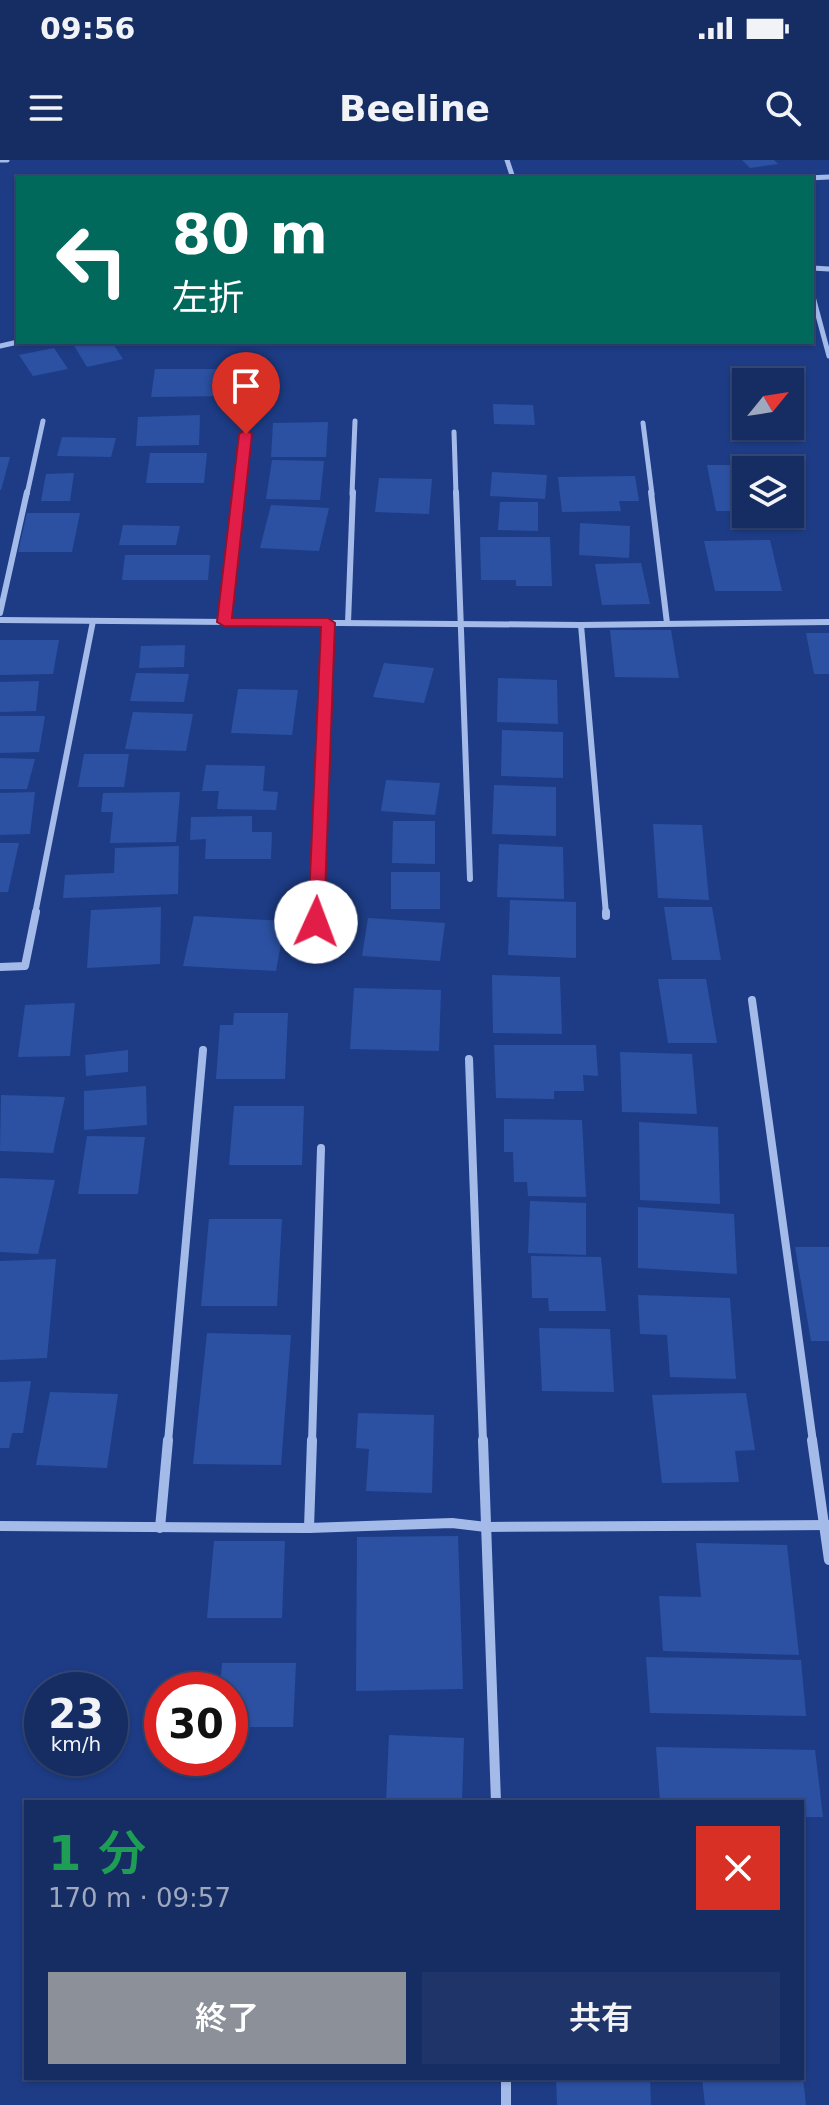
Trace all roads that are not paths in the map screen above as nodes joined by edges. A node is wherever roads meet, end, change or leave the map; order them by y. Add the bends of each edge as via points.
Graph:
1 (0, 160) edge
2 (7, 160) edge
3 (814, 300) edge
4 (829, 356) edge
5 (253, 372) dead end
6 (43, 421) dead end
7 (355, 421) dead end
8 (643, 423) dead end
9 (454, 432) dead end
10 (0, 613) edge
11 (0, 620) edge
12 (93, 621) junction
13 (224, 622) junction
14 (829, 622) edge
15 (328, 623) junction
16 (348, 623) junction
17 (667, 623) junction
18 (460, 624) junction
19 (581, 625) junction
20 (470, 879) dead end
21 (606, 916) dead end
22 (316, 922) dead end
23 (0, 967) edge
24 (752, 1000) dead end
25 (203, 1050) dead end
26 (469, 1059) dead end
27 (321, 1148) dead end
28 (0, 1526) edge
29 (826, 1526) edge
30 (486, 1527) junction
31 (160, 1528) junction
32 (309, 1528) junction
33 (829, 1560) edge
34 (496, 1800) edge
35 (506, 2080) edge
36 (506, 2105) edge

1 - 2 street
3 - 4 street
5 - 13 street
6 - 10 street
7 - 16 street
8 - 17 street
9 - 18 street
11 - 12 street
12 - 13 street
12 - 23 street via 25,966
13 - 15 street
14 - 17 street
15 - 16 street
15 - 22 street
16 - 18 street
17 - 19 street
18 - 19 street
18 - 20 street
19 - 21 street
24 - 29 street
25 - 31 street
26 - 30 street
27 - 32 street
28 - 31 street
29 - 30 street
29 - 33 street
30 - 32 street via 452,1523
30 - 34 street
31 - 32 street
35 - 36 street

